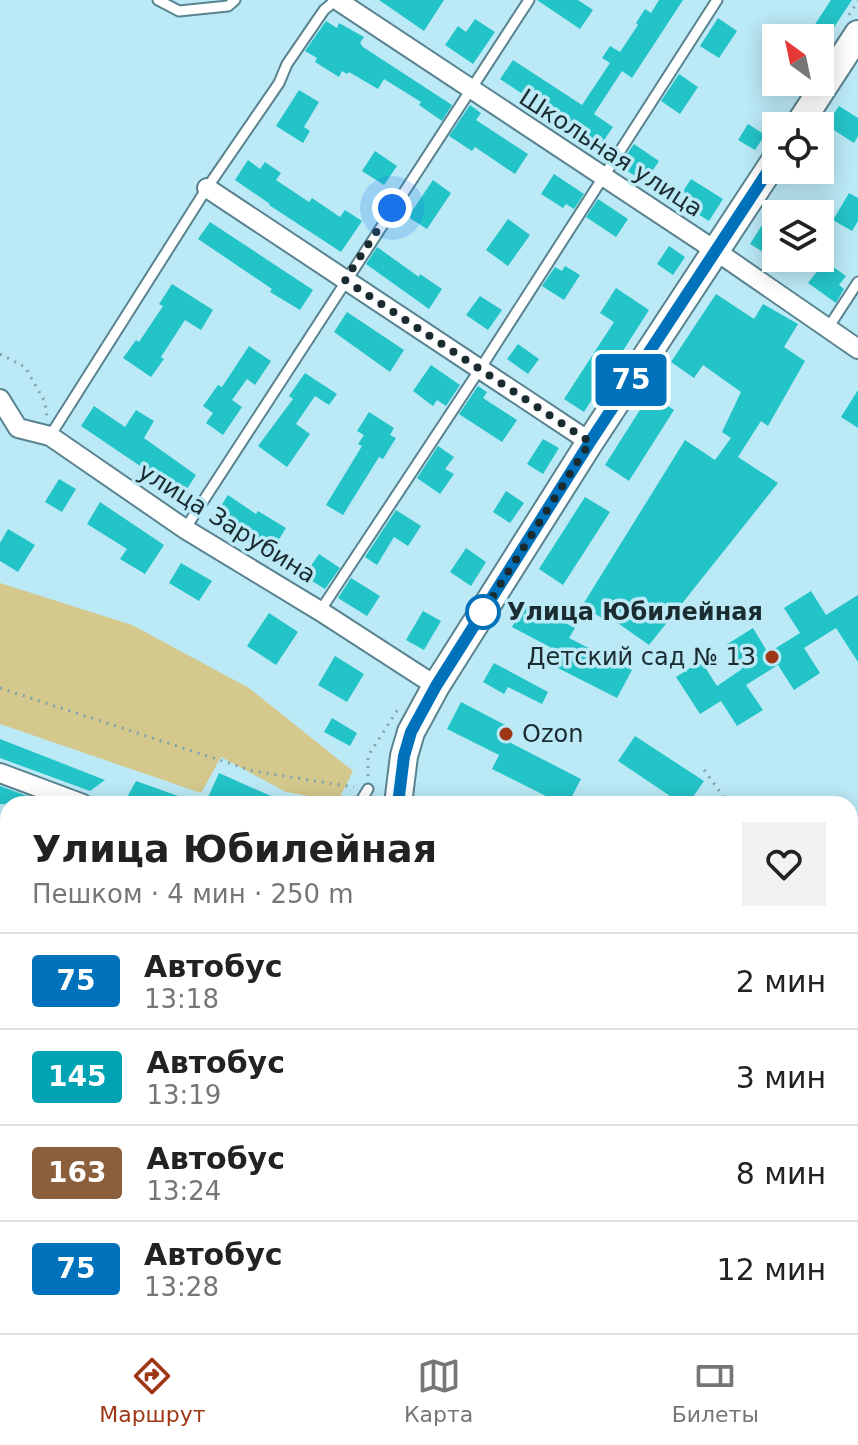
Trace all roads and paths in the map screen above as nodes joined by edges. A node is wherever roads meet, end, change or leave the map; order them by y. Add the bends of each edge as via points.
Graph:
1 (158, 0) edge
2 (235, 0) edge
3 (336, 0) edge
4 (529, 0) edge
5 (717, 0) edge
6 (858, 34) edge
7 (470, 88) junction
8 (807, 112) edge
9 (603, 176) junction
10 (762, 180) edge
11 (207, 188) junction
12 (716, 251) junction
13 (345, 280) junction
14 (858, 282) edge
15 (828, 328) junction
16 (858, 349) edge
17 (0, 354) edge
18 (480, 369) junction
19 (0, 399) edge
20 (50, 436) junction
21 (590, 442) junction
22 (185, 529) junction
23 (320, 611) junction
24 (436, 686) junction
25 (0, 688) edge
26 (704, 770) dead end
27 (0, 773) edge
28 (368, 789) joint
29 (62, 796) edge
30 (364, 796) edge
31 (399, 796) edge
32 (723, 796) edge

1 - 2 lane via 179,11 228,6
3 - 7 street, Школьная улица
3 - 11 lane via 324,10
4 - 7 lane
5 - 9 lane
6 - 8 main road
7 - 9 street, Школьная улица
7 - 13 lane
9 - 12 street, Школьная улица
9 - 18 lane
10 - 12 main road
11 - 13 street
11 - 20 lane
12 - 15 street, Школьная улица
12 - 21 main road
13 - 18 street
13 - 22 lane
14 - 15 lane
15 - 16 street, Школьная улица
17 - 20 path via 25,367 45,402
18 - 21 street
18 - 23 lane
19 - 20 street, улица Зарубина via 18,428
20 - 22 street, улица Зарубина
21 - 24 main road
22 - 23 street, улица Зарубина
23 - 24 street, улица Зарубина
24 - 31 main road via 411,732
25 - 28 path via 253,771
26 - 32 path
27 - 29 street
28 - 30 lane

